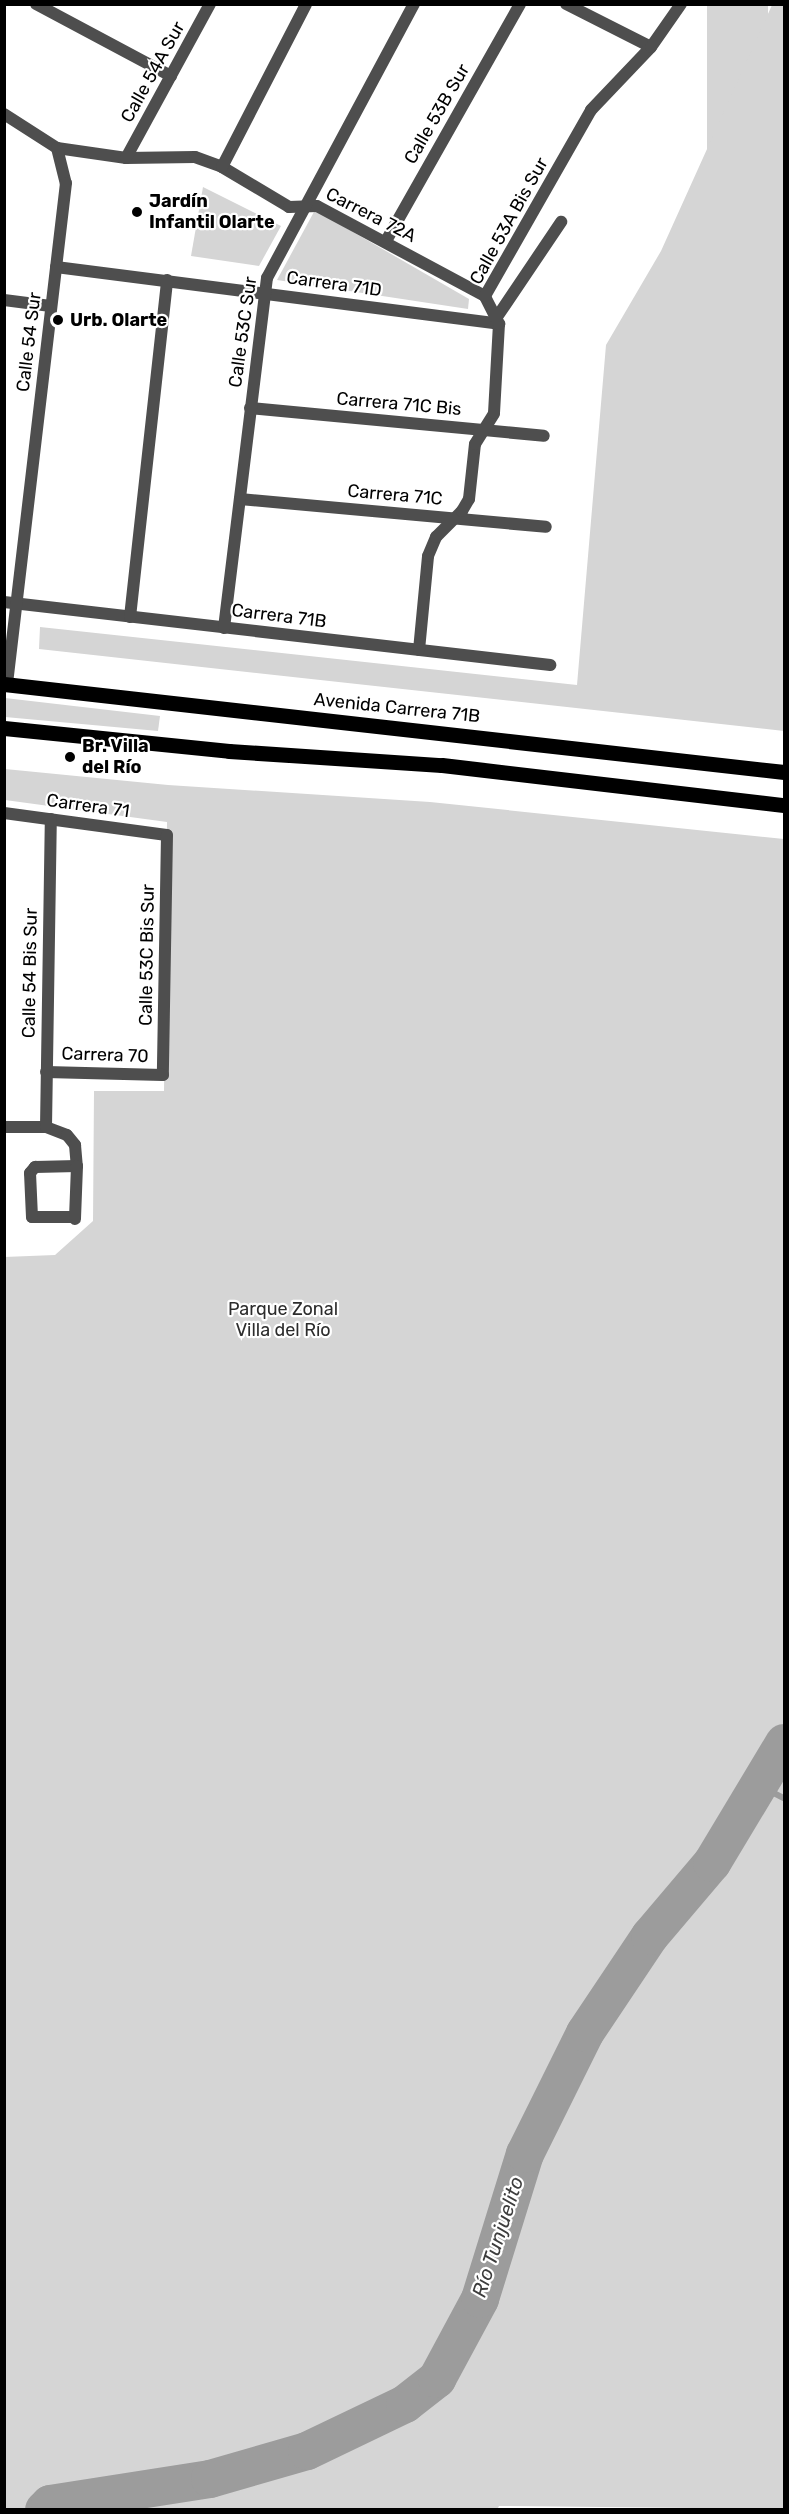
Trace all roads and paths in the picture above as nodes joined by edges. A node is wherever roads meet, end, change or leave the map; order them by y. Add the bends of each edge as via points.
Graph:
1 (36, 4) edge
2 (210, 4) edge
3 (306, 4) edge
4 (414, 4) edge
5 (520, 4) edge
6 (566, 4) edge
7 (681, 4) edge
8 (651, 47) junction
9 (171, 76) junction
10 (4, 114) edge
11 (57, 148) junction
12 (126, 158) junction
13 (222, 167) junction
14 (305, 205) junction
15 (561, 222) dead end
16 (386, 241) junction
17 (56, 267) junction
18 (167, 280) junction
19 (264, 293) junction
20 (484, 296) junction
21 (4, 300) edge
22 (51, 306) junction
23 (498, 320) junction
24 (250, 408) junction
25 (482, 430) junction
26 (544, 436) dead end
27 (240, 498) junction
28 (453, 519) junction
29 (546, 527) dead end
30 (10, 603) edge
31 (130, 617) junction
32 (224, 628) junction
33 (419, 650) junction
34 (550, 665) dead end
35 (6, 684) edge
36 (4, 728) edge
37 (784, 771) edge
38 (784, 805) edge
39 (4, 813) edge
40 (51, 819) junction
41 (167, 835) joint
42 (46, 1072) junction
43 (163, 1075) joint
44 (46, 1127) junction
45 (4, 1128) edge
46 (76, 1166) junction

1 - 9 street
2 - 9 street, Calle 54A Sur
3 - 13 street
4 - 14 street, Calle 53C Sur
5 - 16 street, Calle 53B Sur
6 - 8 street
7 - 8 street, Calle 53A Bis Sur
8 - 20 street, Calle 53A Bis Sur via 591,110
9 - 12 street, Calle 54A Sur
10 - 11 street, Carrera 72A
11 - 12 street, Carrera 72A
11 - 17 street, Calle 54 Sur via 66,183
12 - 13 street, Carrera 72A via 195,156
13 - 14 street, Carrera 72A via 289,207
14 - 16 street, Carrera 72A via 317,206
14 - 19 street, Calle 53C Sur via 273,265
15 - 23 street
16 - 20 street, Carrera 72A
17 - 18 street, Carrera 71D
17 - 22 street, Calle 54 Sur
18 - 19 street, Carrera 71D
18 - 31 street
19 - 23 street, Carrera 71D
19 - 24 street, Calle 53C Sur
20 - 23 street, Calle 53A Bis Sur
21 - 22 street
22 - 30 street, Calle 54 Sur
23 - 25 street via 494,413 490,424
24 - 25 street, Carrera 71C Bis
24 - 27 street, Calle 53C Sur
25 - 26 street, Carrera 71C Bis
25 - 28 street via 475,444 469,499
27 - 28 street, Carrera 71C
27 - 32 street, Calle 53C Sur
28 - 29 street, Carrera 71C
28 - 33 street via 436,537 428,556
30 - 31 street, Carrera 71B
30 - 35 street, Calle 54 Sur
31 - 32 street, Carrera 71B
32 - 33 street, Carrera 71B
33 - 34 street, Carrera 71B
35 - 37 main road, Avenida Carrera 71B
36 - 38 main road via 229,751 442,765
39 - 40 street, Carrera 71
40 - 41 street, Carrera 71
40 - 42 street, Calle 54 Bis Sur
41 - 43 street, Calle 53C Bis Sur
42 - 43 street, Carrera 70
42 - 44 street, Calle 54 Bis Sur
44 - 45 street
44 - 46 street via 67,1135 75,1145
46 - 46 street via 75,1218 32,1217 30,1173 35,1167

